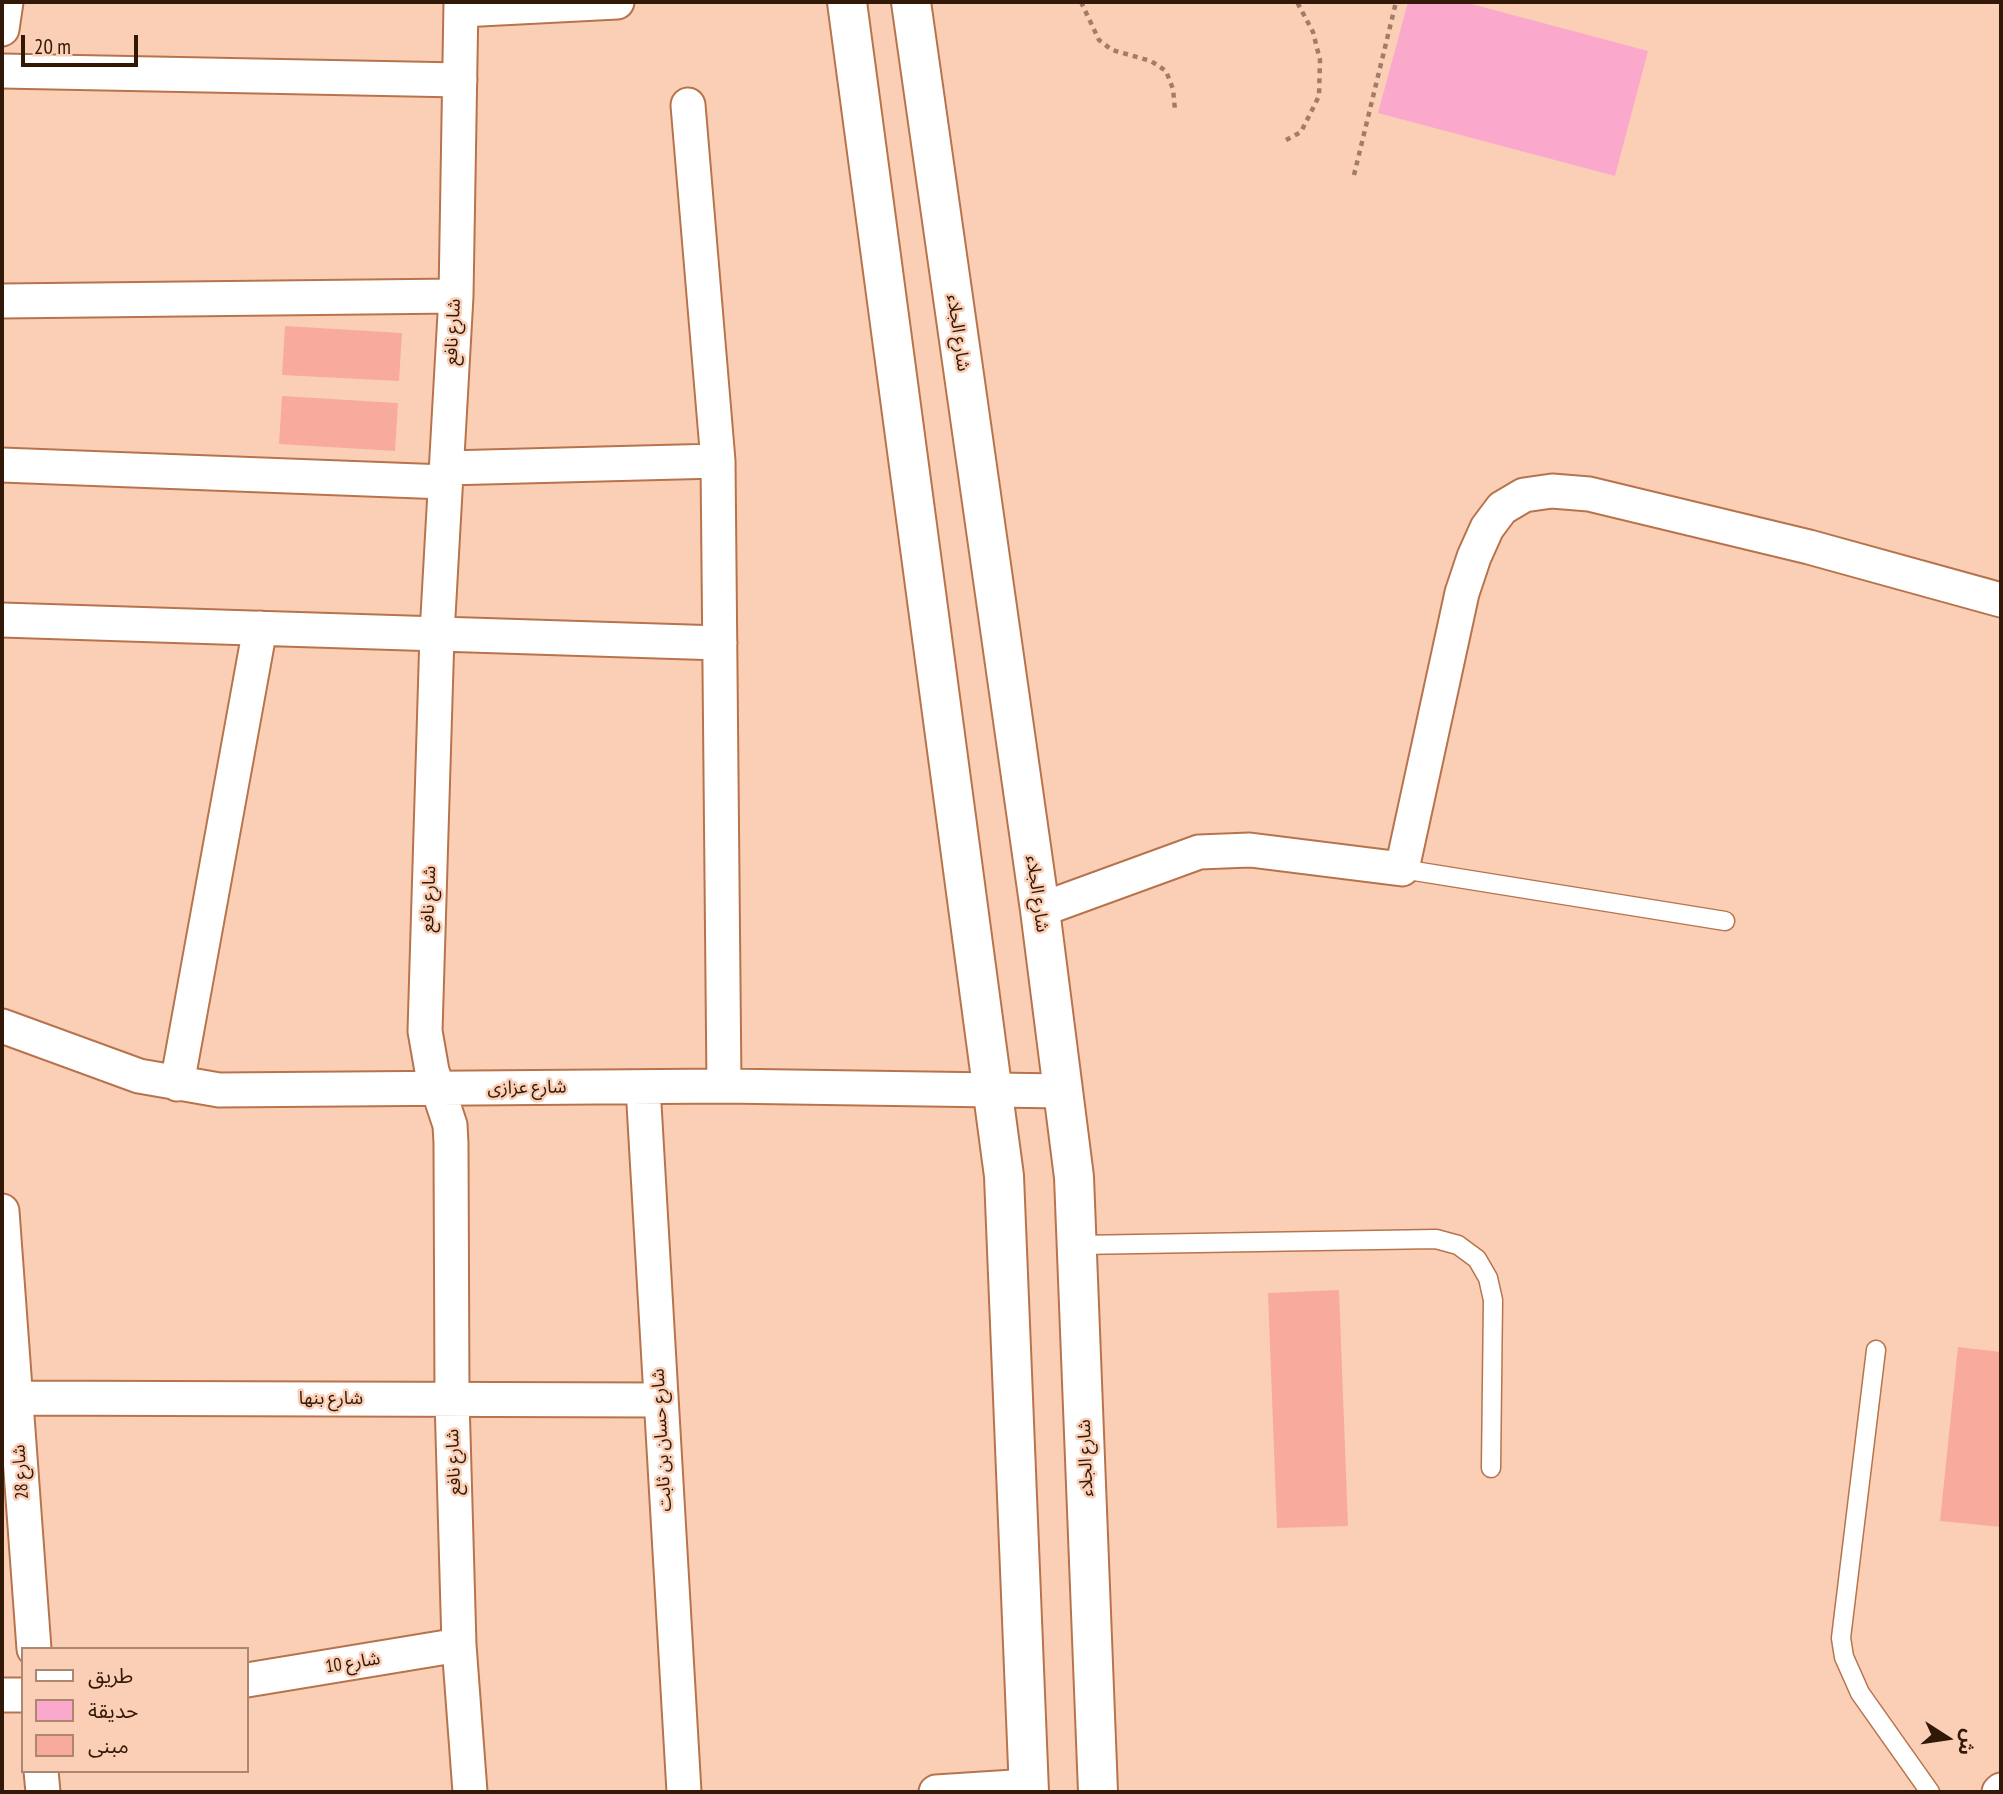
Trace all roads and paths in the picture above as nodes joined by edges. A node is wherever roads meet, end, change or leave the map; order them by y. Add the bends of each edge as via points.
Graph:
1 (6, 2) edge
2 (617, 2) edge
3 (847, 2) edge
4 (911, 2) edge
5 (1081, 2) edge
6 (1297, 2) edge
7 (1396, 2) edge
8 (461, 6) edge
9 (2, 29) edge
10 (2, 71) edge
11 (460, 80) junction
12 (688, 105) dead end
13 (1175, 110) dead end
14 (1286, 140) dead end
15 (1354, 175) dead end
16 (456, 296) junction
17 (2, 301) edge
18 (718, 461) junction
19 (2, 465) edge
20 (445, 475) junction
21 (2001, 600) edge
22 (2, 620) edge
23 (260, 628) junction
24 (437, 634) junction
25 (720, 643) junction
26 (1402, 869) junction
27 (1040, 910) junction
28 (1725, 921) dead end
29 (2, 1026) edge
30 (177, 1084) junction
31 (724, 1086) junction
32 (643, 1087) junction
33 (439, 1089) junction
34 (994, 1090) junction
35 (1063, 1091) junction
36 (2, 1211) edge
37 (1078, 1245) junction
38 (1876, 1350) dead end
39 (9, 1398) edge
40 (452, 1399) junction
41 (660, 1400) junction
42 (1490, 1468) dead end
43 (459, 1645) junction
44 (34, 1647) edge
45 (248, 1680) edge
46 (2, 1695) edge
47 (21, 1695) edge
48 (41, 1773) edge
49 (1029, 1789) edge
50 (43, 1792) edge
51 (470, 1792) edge
52 (684, 1792) edge
53 (936, 1792) edge
54 (1098, 1792) edge
55 (1930, 1792) edge

1 - 9 street
2 - 8 street
3 - 34 main road
4 - 27 main road, شارع الجلاء
5 - 13 path via 1099,40 1166,72
6 - 14 path via 1313,32 1320,60 1319,96 1301,132
7 - 15 path
8 - 11 street, شارع نافع
10 - 11 street
11 - 16 street, شارع نافع
12 - 18 street
16 - 17 street
16 - 20 street, شارع نافع
18 - 20 street
18 - 25 street
19 - 20 street
20 - 24 street, شارع نافع
21 - 26 street via 1589,494 1552,491 1524,495 1502,508 1487,528 1462,593
22 - 23 street
23 - 24 street
23 - 30 street
24 - 25 street
24 - 33 street, شارع نافع via 425,1031
25 - 31 street
26 - 27 street via 1250,850 1199,852
26 - 28 lane
27 - 35 main road, شارع الجلاء
29 - 30 street, شارع عزازى via 101,1063
30 - 33 street, شارع عزازى via 261,1091
31 - 32 street, شارع عزازى
31 - 34 street, شارع عزازى
32 - 33 street, شارع عزازى
32 - 41 street, شارع حسان بن ثابت
33 - 40 street, شارع نافع via 451,1143
34 - 35 street, شارع عزازى
34 - 49 main road via 1009,1262
35 - 37 main road, شارع الجلاء
36 - 39 street, شارع 28
37 - 42 lane via 1436,1239 1458,1245 1477,1259 1493,1300
37 - 54 main road, شارع الجلاء
38 - 55 lane via 1841,1638 1860,1693
39 - 40 street, شارع بنها
39 - 44 street, شارع 28
40 - 41 street, شارع بنها
40 - 43 street, شارع نافع
41 - 52 street, شارع حسان بن ثابت
43 - 45 street, شارع 10
43 - 51 street, شارع نافع
46 - 47 street
48 - 50 street
49 - 53 street

